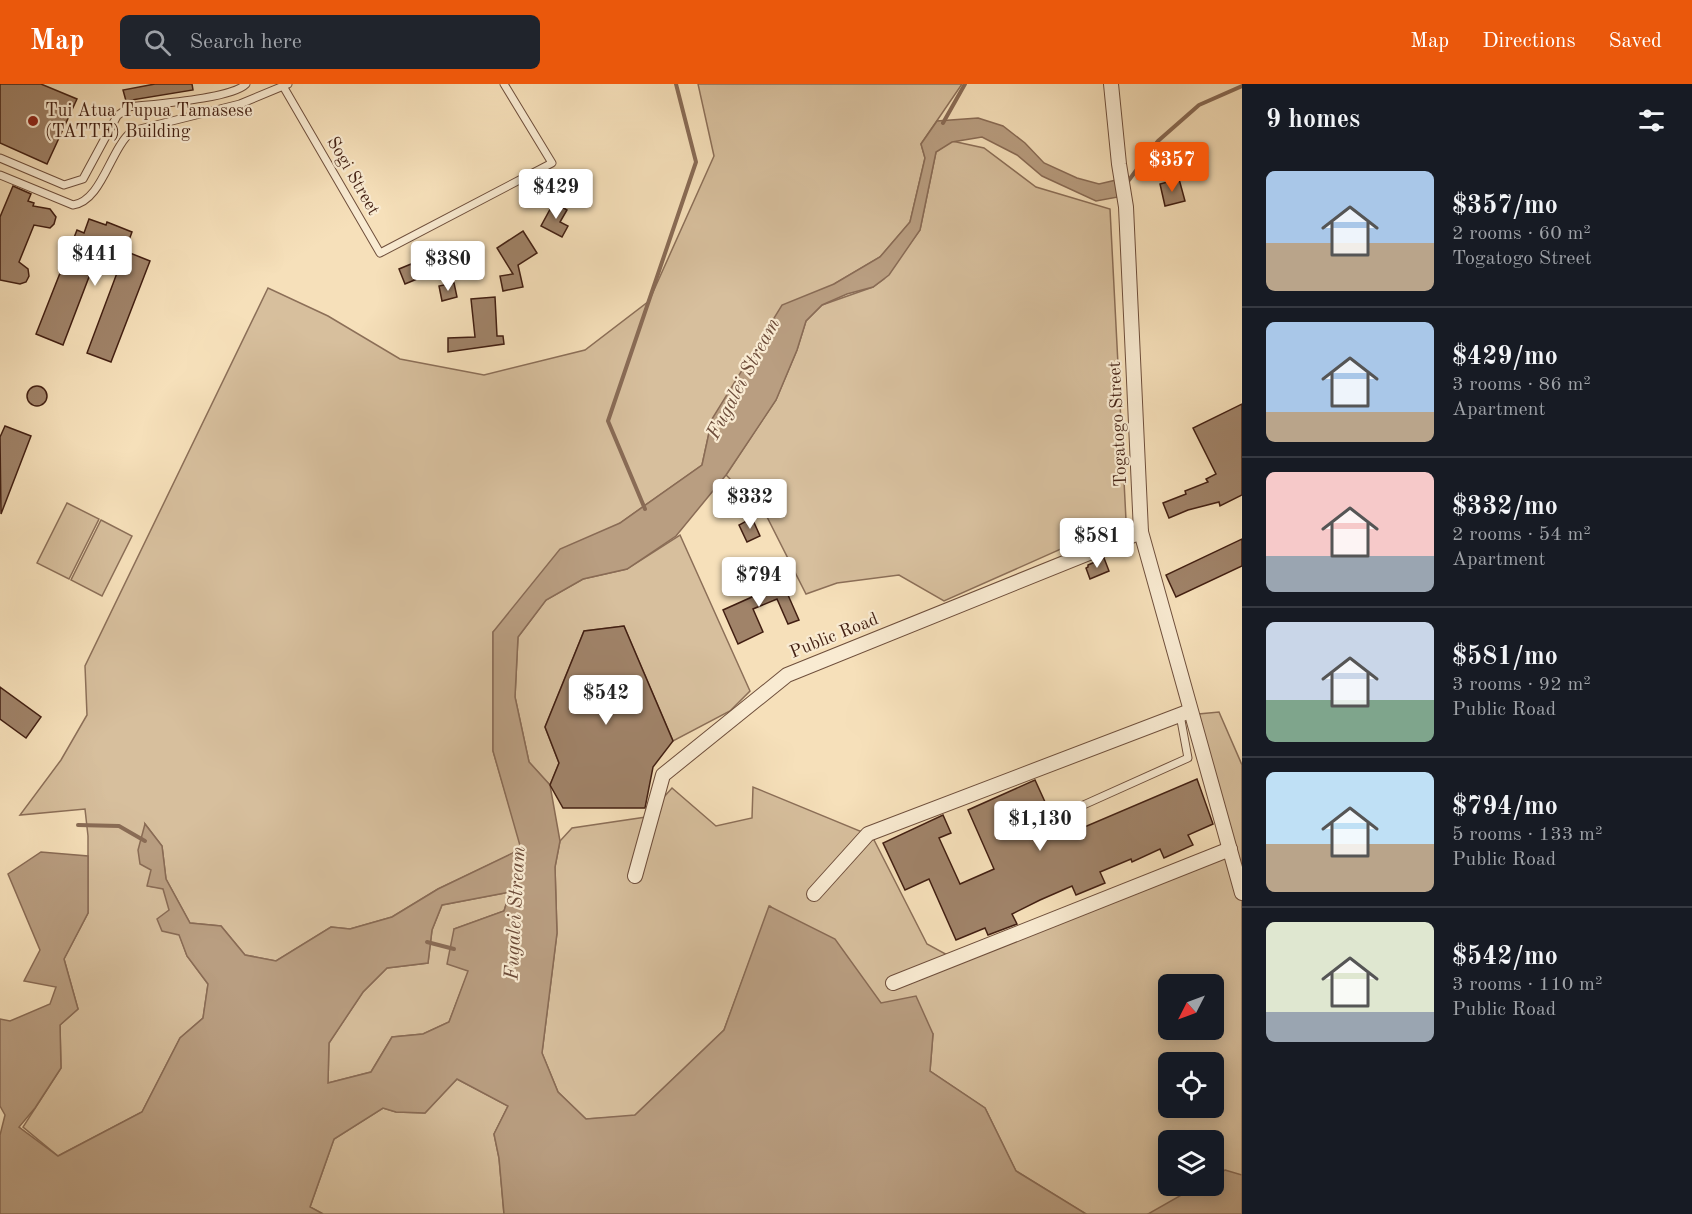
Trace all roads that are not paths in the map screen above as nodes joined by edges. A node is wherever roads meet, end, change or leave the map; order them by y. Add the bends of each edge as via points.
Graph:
1 (246, 84) edge
2 (504, 84) edge
3 (1111, 84) edge
4 (286, 85) edge
5 (0, 158) edge
6 (0, 175) edge
7 (1141, 532) junction
8 (1185, 713) junction
9 (1079, 807) dead end
10 (1230, 849) junction
11 (635, 876) dead end
12 (1242, 893) edge
13 (814, 894) dead end
14 (893, 982) dead end

1 - 5 lane via 218,95 129,107 117,116 83,179 64,185
2 - 4 lane, Sogi Street via 552,163 380,253
3 - 7 street, Togatogo Street via 1126,207
4 - 6 lane, Sogi Street via 240,104 132,130 120,142 94,193 82,203 73,205
7 - 8 street, Togatogo Street
7 - 11 street, Public Road via 787,675 663,775
8 - 9 lane via 1188,758
8 - 10 street, Togatogo Street
8 - 13 street via 868,834
10 - 12 street, Togatogo Street
10 - 14 street

